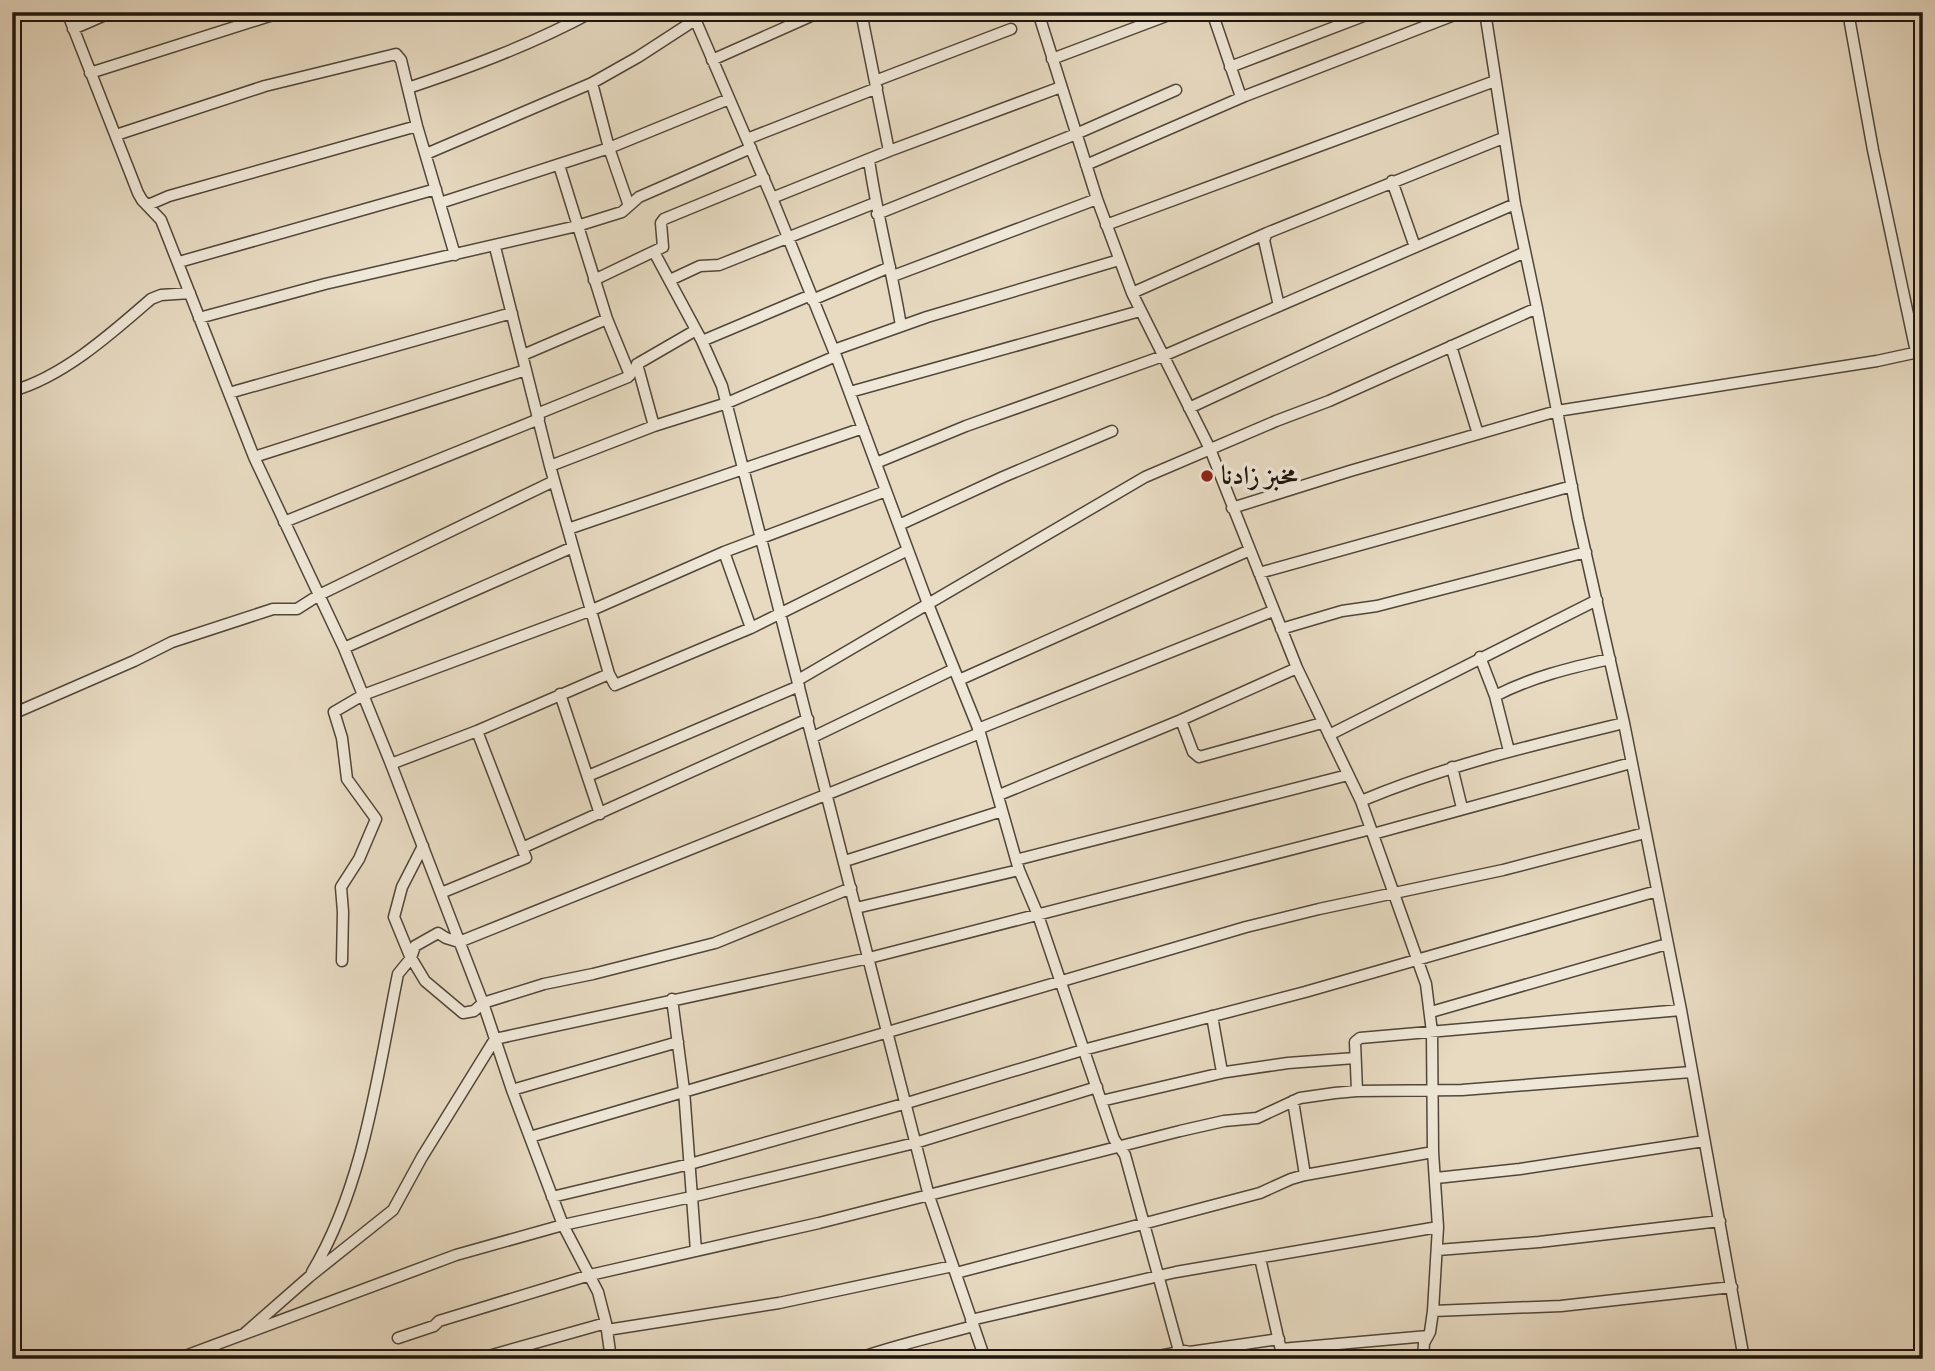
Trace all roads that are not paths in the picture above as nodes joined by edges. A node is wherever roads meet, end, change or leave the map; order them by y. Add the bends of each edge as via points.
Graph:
1 (67, 12) edge
2 (112, 12) edge
3 (282, 12) edge
4 (592, 12) edge
5 (820, 12) edge
6 (861, 12) edge
7 (1038, 12) edge
8 (1212, 12) edge
9 (1374, 12) edge
10 (1462, 12) edge
11 (1485, 12) edge
12 (1848, 12) edge
13 (1174, 13) edge
14 (693, 16) edge
15 (73, 29) junction
16 (1011, 29) dead end
17 (1052, 59) junction
18 (712, 60) junction
19 (1230, 67) junction
20 (90, 73) junction
21 (1495, 81) junction
22 (592, 83) junction
23 (876, 85) junction
24 (1061, 87) junction
25 (408, 88) junction
26 (1176, 90) dead end
27 (1241, 97) junction
28 (729, 99) junction
29 (417, 126) junction
30 (1076, 134) junction
31 (116, 135) junction
32 (1503, 138) junction
33 (749, 144) junction
34 (609, 148) junction
35 (889, 151) junction
36 (426, 154) junction
37 (869, 160) junction
38 (559, 165) junction
39 (1086, 165) junction
40 (764, 178) junction
41 (1392, 181) junction
42 (436, 189) junction
43 (772, 198) junction
44 (1097, 199) junction
45 (440, 203) junction
46 (148, 205) junction
47 (1515, 205) junction
48 (629, 206) junction
49 (876, 208) junction
50 (1106, 225) junction
51 (578, 226) junction
52 (1267, 233) junction
53 (789, 238) junction
54 (495, 247) junction
55 (1415, 247) junction
56 (654, 252) junction
57 (1525, 253) junction
58 (455, 255) junction
59 (1119, 260) junction
60 (178, 262) junction
61 (891, 272) junction
62 (594, 280) junction
63 (670, 280) junction
64 (190, 293) junction
65 (1132, 293) junction
66 (811, 298) junction
67 (1279, 306) junction
68 (1538, 308) junction
69 (1140, 310) junction
70 (512, 313) junction
71 (199, 318) junction
72 (607, 319) junction
73 (901, 326) junction
74 (699, 335) junction
75 (1451, 346) junction
76 (1919, 352) edge
77 (835, 353) junction
78 (523, 355) junction
79 (1163, 356) junction
80 (637, 364) junction
81 (526, 370) junction
82 (630, 375) junction
83 (12, 391) edge
84 (850, 392) junction
85 (229, 393) junction
86 (727, 403) junction
87 (1189, 408) junction
88 (1557, 411) junction
89 (538, 417) junction
90 (654, 426) junction
91 (863, 428) junction
92 (1112, 431) dead end
93 (1478, 434) junction
94 (1210, 449) junction
95 (254, 457) junction
96 (876, 463) junction
97 (550, 466) junction
98 (742, 468) junction
99 (554, 481) junction
100 (1572, 486) junction
101 (886, 491) junction
102 (1233, 508) junction
103 (284, 522) junction
104 (899, 525) junction
105 (568, 529) junction
106 (760, 538) junction
107 (573, 547) junction
108 (908, 550) junction
109 (1250, 550) junction
110 (724, 552) junction
111 (1586, 552) junction
112 (1259, 573) junction
113 (319, 595) junction
114 (1597, 600) junction
115 (928, 604) junction
116 (592, 610) junction
117 (1273, 611) junction
118 (780, 612) junction
119 (751, 628) junction
120 (1281, 629) junction
121 (344, 648) junction
122 (1480, 657) junction
123 (1610, 659) junction
124 (1297, 668) junction
125 (609, 674) junction
126 (956, 674) junction
127 (799, 683) junction
128 (559, 694) junction
129 (363, 695) junction
130 (1495, 696) junction
131 (17, 712) dead end
132 (808, 719) junction
133 (1181, 720) junction
134 (1322, 723) junction
135 (1623, 723) junction
136 (477, 731) junction
137 (979, 731) junction
138 (1328, 735) junction
139 (813, 737) junction
140 (1509, 751) junction
141 (1631, 763) junction
142 (391, 764) junction
143 (1452, 767) junction
144 (1348, 775) junction
145 (588, 776) junction
146 (999, 795) junction
147 (827, 796) junction
148 (1361, 801) junction
149 (1462, 808) junction
150 (1002, 811) junction
151 (600, 814) junction
152 (1372, 831) junction
153 (1645, 833) junction
154 (423, 846) junction
155 (522, 848) junction
156 (845, 861) junction
157 (1018, 865) junction
158 (851, 888) junction
159 (1657, 891) junction
160 (441, 894) junction
161 (1392, 895) junction
162 (856, 908) junction
163 (1038, 915) junction
164 (459, 942) junction
165 (1667, 944) junction
166 (411, 958) junction
167 (869, 958) junction
168 (1417, 959) junction
169 (342, 961) dead end
170 (1060, 981) junction
171 (672, 999) junction
172 (483, 1003) junction
173 (1681, 1010) junction
174 (1431, 1012) junction
175 (1212, 1016) junction
176 (887, 1030) junction
177 (1432, 1032) junction
178 (495, 1039) junction
179 (678, 1042) junction
180 (1083, 1050) junction
181 (1355, 1058) junction
182 (1222, 1072) junction
183 (1691, 1072) junction
184 (1097, 1087) junction
185 (512, 1090) junction
186 (684, 1090) junction
187 (1357, 1091) junction
188 (1432, 1091) junction
189 (1101, 1101) junction
190 (1293, 1101) junction
191 (907, 1103) junction
192 (530, 1137) junction
193 (1704, 1142) junction
194 (915, 1143) junction
195 (1120, 1147) junction
196 (1433, 1152) junction
197 (690, 1164) junction
198 (1305, 1175) junction
199 (1436, 1178) junction
200 (929, 1196) junction
201 (552, 1197) junction
202 (691, 1197) junction
203 (1720, 1221) junction
204 (1145, 1222) junction
205 (563, 1224) junction
206 (1438, 1227) junction
207 (1438, 1250) junction
208 (696, 1251) junction
209 (1260, 1258) junction
210 (955, 1269) junction
211 (590, 1275) junction
212 (1159, 1276) junction
213 (309, 1277) junction
214 (1732, 1287) junction
215 (1433, 1311) junction
216 (972, 1323) junction
217 (606, 1326) junction
218 (244, 1334) junction
219 (1428, 1336) junction
220 (398, 1338) dead end
221 (1281, 1349) edge
222 (1187, 1354) edge
223 (864, 1358) edge
224 (1741, 1358) edge
225 (177, 1359) edge
226 (478, 1359) edge
227 (611, 1359) edge
228 (985, 1359) edge
229 (1144, 1359) edge
230 (1423, 1359) edge

1 - 15 street
2 - 15 street
3 - 20 street
4 - 25 street via 476,65
5 - 18 street
6 - 23 street
7 - 17 street
8 - 19 street
9 - 19 street
10 - 27 street
11 - 21 street
12 - 76 street via 1873,150
13 - 17 street
14 - 18 street
14 - 22 street via 638,57
15 - 20 street
16 - 23 street
17 - 24 street
18 - 28 street
19 - 27 street
20 - 31 street
21 - 32 street
21 - 50 street
22 - 34 street
22 - 36 street
23 - 33 street
23 - 35 street
24 - 30 street
24 - 35 street
25 - 29 street
25 - 31 street via 401,61 393,53 255,89
26 - 30 street
27 - 39 street
28 - 33 street
28 - 34 street
29 - 36 street
29 - 46 street
30 - 39 street
30 - 49 street
31 - 46 street via 138,193
32 - 41 street
32 - 47 street
33 - 40 street
33 - 48 street
34 - 38 street
34 - 48 street
35 - 37 street
36 - 42 street
37 - 43 street
37 - 49 street
38 - 45 street
38 - 51 street
39 - 44 street
40 - 43 street
40 - 56 street via 664,219 663,247
41 - 52 street
41 - 55 street
42 - 45 street
42 - 60 street
43 - 53 street
44 - 50 street
44 - 61 street
45 - 58 street
46 - 60 street via 161,220
47 - 55 street
47 - 57 street
48 - 51 street
49 - 53 street
49 - 61 street
50 - 59 street
51 - 54 street
51 - 62 street
52 - 65 street
52 - 67 street via 1264,240
53 - 63 street
53 - 66 street
54 - 58 street
54 - 70 street
55 - 67 street
56 - 62 street
56 - 63 street
57 - 68 street
57 - 87 street
58 - 71 street
59 - 65 street
59 - 73 street
60 - 64 street
61 - 66 street
61 - 73 street
62 - 72 street
63 - 74 street
64 - 71 street
64 - 83 street via 151,299 42,380
65 - 69 street
66 - 74 street
66 - 77 street
67 - 79 street
68 - 75 street
68 - 88 street
69 - 79 street
69 - 84 street
70 - 78 street
70 - 85 street
71 - 85 street
72 - 78 street
72 - 82 street
73 - 77 street
74 - 80 street
74 - 86 street
75 - 93 street
75 - 94 street
76 - 88 street
77 - 84 street
77 - 86 street
78 - 81 street
79 - 87 street
79 - 96 street
80 - 82 street
80 - 90 street
81 - 89 street
81 - 95 street
82 - 89 street
84 - 91 street
85 - 95 street
86 - 90 street
86 - 98 street
87 - 94 street
88 - 93 street
88 - 100 street
89 - 97 street
89 - 103 street
90 - 97 street
91 - 96 street
91 - 98 street
92 - 104 street
93 - 102 street
94 - 102 street
94 - 115 street via 1145,477
95 - 103 street
96 - 101 street
97 - 99 street
98 - 105 street
98 - 106 street
99 - 105 street
99 - 113 street
100 - 111 street
100 - 112 street
101 - 104 street
101 - 106 street
102 - 109 street
103 - 113 street
104 - 108 street
105 - 107 street
106 - 110 street
106 - 118 street
107 - 116 street
107 - 121 street
108 - 115 street
108 - 118 street
109 - 112 street
109 - 126 street
110 - 116 street
110 - 119 street
111 - 114 street
111 - 120 street
112 - 117 street
113 - 121 street
113 - 131 street via 297,610 273,610 172,642
114 - 122 street
114 - 123 street
115 - 126 street
115 - 127 street
116 - 125 street
116 - 129 street
117 - 120 street
117 - 137 street
118 - 119 street
118 - 127 street
119 - 125 street via 619,685
120 - 124 street
121 - 129 street
122 - 130 street
122 - 138 street
123 - 130 street via 1545,674
123 - 135 street
124 - 133 street
124 - 134 street
125 - 128 street
126 - 137 street
126 - 139 street
127 - 132 street
127 - 145 street
128 - 136 street
128 - 145 street
129 - 142 street
129 - 169 street via 334,712 346,779 376,819 341,887
130 - 140 street
132 - 139 street
132 - 151 street
133 - 134 street via 1199,757
133 - 146 street
134 - 138 street
135 - 140 street
135 - 141 street
136 - 142 street
136 - 155 street
137 - 146 street
137 - 147 street
138 - 144 street
139 - 147 street
140 - 143 street
141 - 149 street
141 - 153 street
142 - 154 street
143 - 148 street
143 - 149 street
144 - 148 street
144 - 157 street
145 - 151 street
146 - 150 street
147 - 156 street
147 - 164 street
148 - 152 street
149 - 152 street
150 - 156 street
150 - 157 street
151 - 155 street
152 - 161 street
152 - 163 street
153 - 159 street
153 - 161 street
154 - 160 street
154 - 166 street via 402,887 394,917
155 - 160 street via 526,858
156 - 158 street
157 - 162 street
157 - 163 street
158 - 162 street
158 - 172 street via 715,943
159 - 165 street
159 - 168 street
160 - 164 street
161 - 168 street
161 - 170 street via 1245,927
162 - 167 street
163 - 167 street
163 - 170 street
164 - 166 street via 438,933 415,946
164 - 172 street
165 - 173 street
165 - 174 street
166 - 172 street via 425,981 463,1013
166 - 213 street via 398,974 356,1170 329,1244
167 - 171 street
167 - 176 street
168 - 174 street
168 - 175 street
170 - 176 street
170 - 180 street
171 - 178 street
171 - 179 street
172 - 178 street
173 - 177 street
173 - 183 street
174 - 177 street
175 - 180 street
175 - 182 street
176 - 186 street
176 - 191 street
177 - 181 street via 1357,1039
177 - 188 street
178 - 185 street
178 - 213 street via 393,1210
179 - 185 street
179 - 186 street
180 - 184 street
180 - 191 street
181 - 182 street
181 - 187 street
182 - 189 street
183 - 188 street
183 - 193 street
184 - 189 street
184 - 194 street
185 - 192 street
186 - 192 street
186 - 197 street
187 - 188 street
187 - 190 street
188 - 196 street
189 - 195 street
190 - 195 street via 1257,1118 1224,1121
190 - 198 street
191 - 194 street
191 - 197 street
192 - 201 street
193 - 199 street
193 - 203 street
194 - 200 street
194 - 202 street
195 - 200 street
195 - 204 street
196 - 198 street
196 - 199 street
197 - 201 street
197 - 202 street
198 - 204 street via 1260,1193
199 - 206 street
200 - 208 street
200 - 210 street
201 - 205 street
202 - 205 street
202 - 208 street
203 - 207 street
203 - 214 street
204 - 210 street
204 - 212 street
205 - 211 street
205 - 218 street via 456,1255
206 - 207 street
206 - 209 street
207 - 215 street
208 - 211 street
209 - 212 street
209 - 221 street
210 - 216 street
210 - 217 street via 779,1303
211 - 217 street
211 - 220 street
212 - 216 street
212 - 222 street
213 - 218 street
214 - 215 street via 1585,1304
214 - 224 street
215 - 219 street
216 - 223 street via 927,1340 880,1349
216 - 228 street
217 - 226 street
217 - 227 street
218 - 225 street
219 - 221 street
219 - 230 street
221 - 222 street
222 - 229 street

